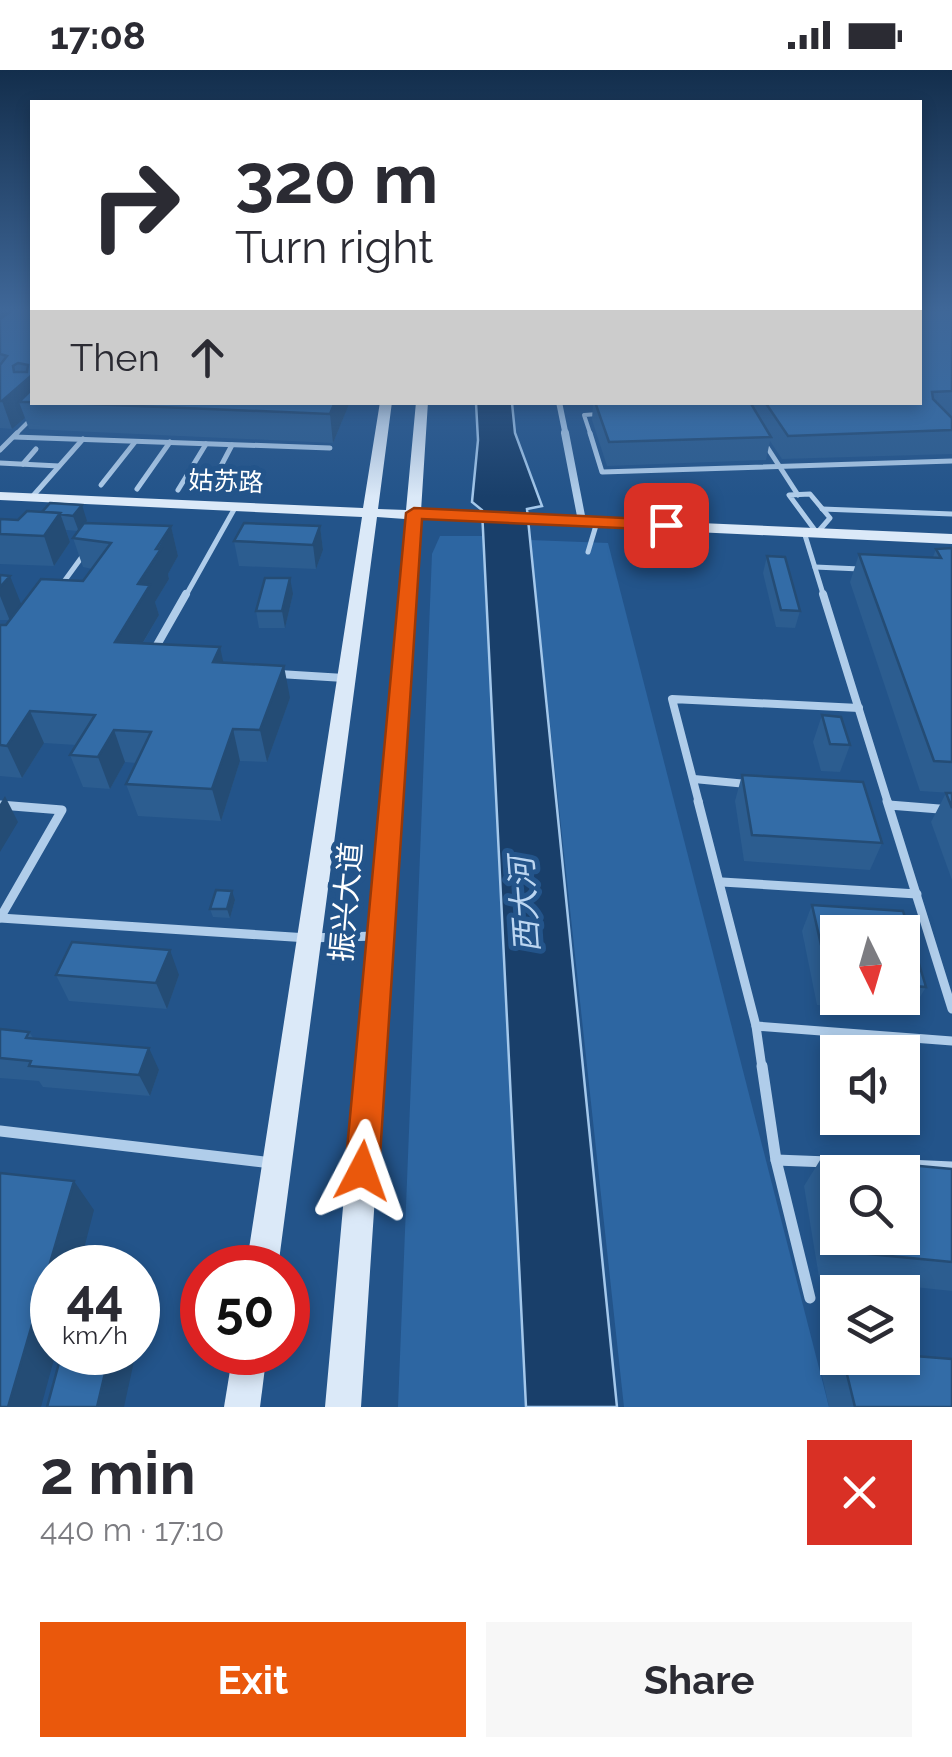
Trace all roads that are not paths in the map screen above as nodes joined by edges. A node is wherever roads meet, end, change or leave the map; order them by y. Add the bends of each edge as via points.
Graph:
1 (386, 405) edge
2 (422, 405) edge
3 (560, 405) edge
4 (37, 414) edge
5 (602, 414) edge
6 (14, 437) junction
7 (762, 438) edge
8 (83, 439) junction
9 (136, 441) junction
10 (170, 442) junction
11 (206, 444) junction
12 (232, 445) junction
13 (330, 448) dead end
14 (36, 449) dead end
15 (0, 450) edge
16 (952, 461) edge
17 (0, 463) edge
18 (22, 464) junction
19 (59, 466) junction
20 (780, 466) junction
21 (101, 486) dead end
22 (211, 486) dead end
23 (137, 489) dead end
24 (178, 490) dead end
25 (798, 494) junction
26 (0, 496) edge
27 (32, 497) junction
28 (236, 506) junction
29 (822, 509) junction
30 (368, 512) junction
31 (414, 513) junction
32 (952, 514) edge
33 (590, 522) junction
34 (810, 532) junction
35 (952, 539) edge
36 (89, 546) edge
37 (588, 552) dead end
38 (815, 567) junction
39 (865, 569) edge
40 (52, 596) edge
41 (146, 666) edge
42 (265, 673) edge
43 (344, 678) junction
44 (859, 708) junction
45 (694, 780) junction
46 (752, 784) edge
47 (866, 793) edge
48 (887, 800) junction
49 (0, 805) edge
50 (952, 810) edge
51 (722, 882) junction
52 (916, 894) junction
53 (0, 918) edge
54 (380, 936) junction
55 (308, 938) junction
56 (939, 967) junction
57 (952, 968) edge
58 (952, 1009) edge
59 (756, 1026) junction
60 (952, 1041) edge
61 (0, 1132) edge
62 (776, 1160) junction
63 (820, 1162) edge
64 (276, 1164) junction
65 (920, 1165) edge
66 (952, 1166) edge
67 (265, 1245) edge
68 (810, 1298) dead end
69 (247, 1375) edge
70 (242, 1407) edge
71 (343, 1407) edge

1 - 30 main road, 振兴大道
2 - 31 main road, 振兴大道
3 - 33 street
4 - 6 lane
5 - 20 lane via 584,414 602,472
6 - 8 lane
6 - 15 lane
7 - 20 lane
8 - 9 lane
8 - 19 lane
9 - 10 lane
9 - 21 lane
10 - 11 lane
10 - 23 lane
11 - 12 lane
11 - 24 lane
12 - 13 lane
12 - 22 lane
14 - 18 lane
16 - 20 lane
17 - 18 lane
18 - 19 lane
19 - 27 lane
20 - 25 lane
25 - 29 lane via 810,494
25 - 34 lane via 789,495
26 - 27 main road, 姑苏路
27 - 28 main road, 姑苏路 via 49,504
28 - 30 main road, 姑苏路
28 - 41 lane
29 - 32 lane
29 - 34 lane via 830,518
30 - 31 main road, 姑苏路
30 - 43 main road, 振兴大道
31 - 33 main road, 姑苏路
31 - 54 main road, 振兴大道
33 - 34 main road
33 - 37 lane
34 - 35 main road
34 - 38 lane
36 - 40 lane
38 - 39 lane
38 - 44 lane
42 - 43 lane
43 - 55 main road, 振兴大道
44 - 45 lane via 672,699
44 - 48 lane
45 - 46 lane
45 - 51 lane
47 - 48 lane
48 - 50 lane
48 - 52 lane
49 - 53 lane via 62,810
51 - 52 lane
51 - 59 lane
52 - 56 lane
53 - 55 lane
54 - 55 lane
54 - 71 main road, 振兴大道
55 - 64 main road, 振兴大道
56 - 57 lane
56 - 58 lane
59 - 60 lane
59 - 62 lane
61 - 64 lane
62 - 63 lane
62 - 68 lane
64 - 67 main road, 振兴大道
65 - 66 lane
69 - 70 main road

